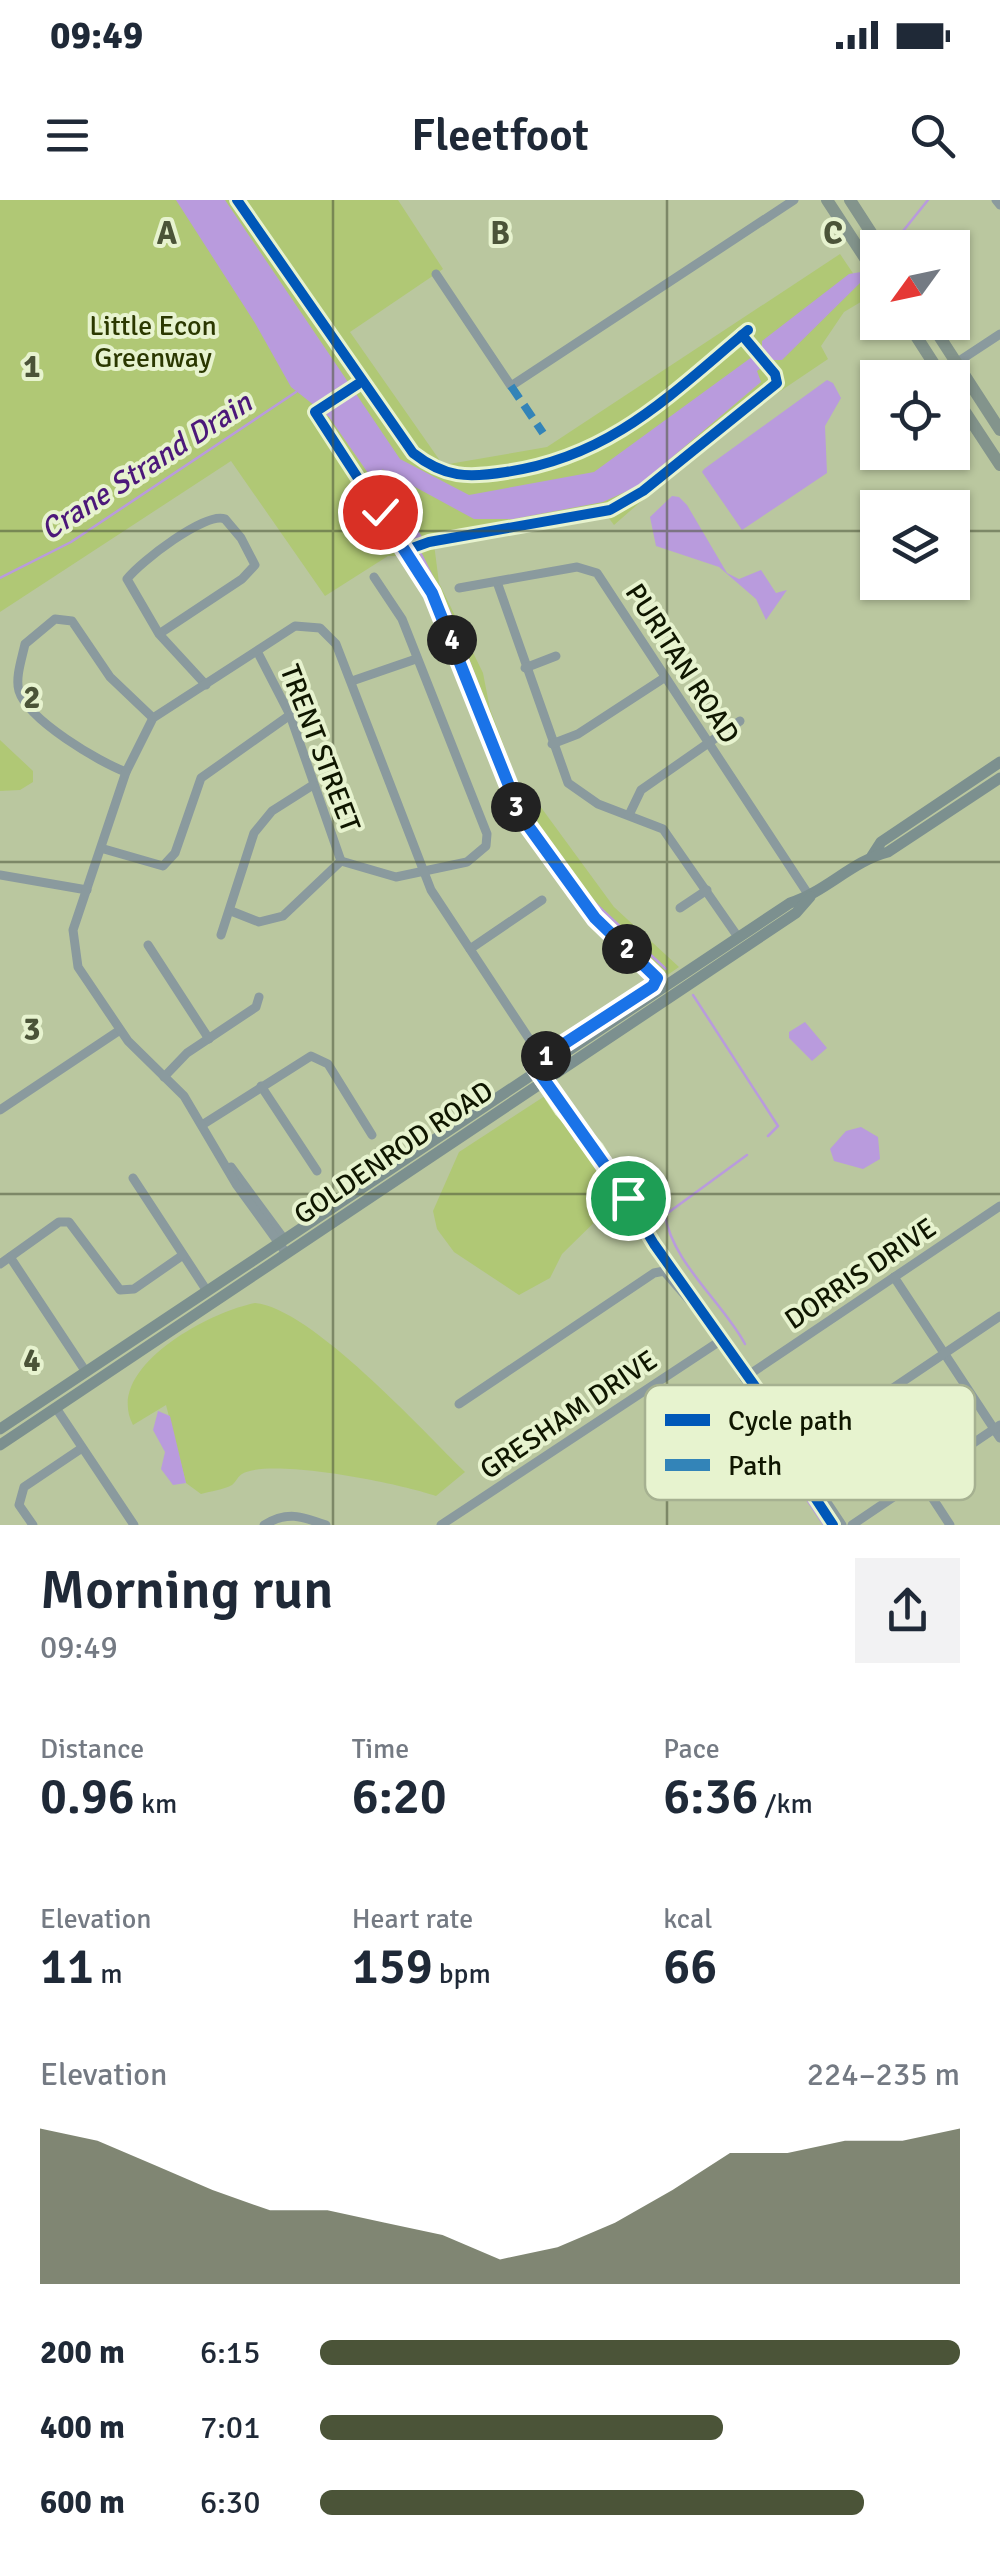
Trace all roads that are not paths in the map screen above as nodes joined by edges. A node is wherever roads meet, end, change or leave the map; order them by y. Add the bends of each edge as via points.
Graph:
1 (794, 200) edge
2 (829, 200) edge
3 (850, 200) edge
4 (860, 230) edge
5 (870, 230) edge
6 (857, 246) junction
7 (860, 248) edge
8 (860, 251) edge
9 (436, 274) dead end
10 (1000, 334) edge
11 (961, 360) edge
12 (970, 385) edge
13 (970, 391) edge
14 (981, 402) junction
15 (970, 420) edge
16 (1000, 430) edge
17 (1000, 461) edge
18 (374, 577) dead end
19 (496, 582) junction
20 (459, 588) dead end
21 (159, 634) junction
22 (258, 653) junction
23 (556, 656) dead end
24 (416, 659) junction
25 (525, 668) junction
26 (664, 678) junction
27 (352, 682) junction
28 (206, 685) junction
29 (290, 715) junction
30 (153, 718) junction
31 (740, 721) dead end
32 (552, 744) junction
33 (708, 744) junction
34 (1000, 762) edge
35 (126, 772) junction
36 (1000, 778) edge
37 (313, 785) junction
38 (975, 786) junction
39 (629, 815) junction
40 (104, 849) junction
41 (341, 861) junction
42 (426, 873) junction
43 (0, 876) edge
44 (87, 890) junction
45 (707, 890) junction
46 (810, 897) junction
47 (542, 900) dead end
48 (680, 908) dead end
49 (230, 911) junction
50 (221, 935) dead end
51 (738, 937) junction
52 (148, 945) dead end
53 (470, 948) junction
54 (666, 985) junction
55 (259, 997) dead end
56 (648, 1012) junction
57 (120, 1030) junction
58 (209, 1038) junction
59 (550, 1070) junction
60 (164, 1078) junction
61 (261, 1086) junction
62 (0, 1110) edge
63 (202, 1124) junction
64 (372, 1135) dead end
65 (316, 1171) dead end
66 (134, 1178) dead end
67 (1000, 1206) edge
68 (282, 1246) junction
69 (184, 1255) junction
70 (10, 1257) junction
71 (0, 1264) edge
72 (894, 1277) junction
73 (207, 1291) junction
74 (1000, 1316) edge
75 (158, 1340) junction
76 (720, 1341) junction
77 (944, 1353) junction
78 (108, 1357) junction
79 (86, 1372) junction
80 (744, 1378) junction
81 (654, 1385) edge
82 (749, 1385) edge
83 (896, 1385) edge
84 (966, 1385) edge
85 (645, 1391) edge
86 (975, 1398) edge
87 (460, 1404) dead end
88 (56, 1408) junction
89 (0, 1430) edge
90 (998, 1431) edge
91 (0, 1444) edge
92 (975, 1445) edge
93 (82, 1448) junction
94 (825, 1500) edge
95 (889, 1500) edge
96 (934, 1500) edge
97 (33, 1525) edge
98 (134, 1525) edge
99 (264, 1525) edge
100 (326, 1525) edge
101 (442, 1525) edge
102 (842, 1525) edge
103 (852, 1525) edge
104 (950, 1525) edge

1 - 9 street via 512,386
2 - 4 highway
2 - 6 highway
3 - 5 highway
6 - 7 highway
6 - 8 highway
10 - 11 street
12 - 14 highway
13 - 14 highway
14 - 16 highway
15 - 17 highway
18 - 24 street via 402,619
19 - 20 street, PURITAN ROAD
19 - 25 street
19 - 26 street, PURITAN ROAD via 577,567 597,572
21 - 21 street via 126,578 208,518 225,519 255,565
21 - 28 street
22 - 27 street via 294,626 320,628 336,644
22 - 28 street
22 - 29 street, TRENT STREET
23 - 25 street
24 - 27 street
24 - 42 street via 487,834 480,854
25 - 32 street
26 - 32 street
26 - 33 street, PURITAN ROAD
27 - 42 street
28 - 30 street
29 - 37 street, TRENT STREET
29 - 40 street via 200,778 175,853 163,866
30 - 35 street
30 - 35 street via 110,677 72,620 55,619 25,644 18,686 24,702 84,752
31 - 33 street
32 - 39 street via 580,796
33 - 39 street via 641,790
33 - 46 street, PURITAN ROAD
34 - 38 main road, GOLDENROD ROAD
35 - 40 street
36 - 38 main road, GOLDENROD ROAD
37 - 41 street, TRENT STREET
37 - 49 street via 254,833
38 - 46 main road, GOLDENROD ROAD via 881,842 872,856
39 - 45 street via 662,828
40 - 44 street
41 - 42 street via 382,876
41 - 49 street via 283,916 259,922
42 - 53 street via 430,890
43 - 44 street
44 - 57 street via 72,949
45 - 48 street
45 - 51 street
46 - 51 main road, GOLDENROD ROAD
46 - 56 main road, GOLDENROD ROAD
47 - 53 street
49 - 50 street
51 - 54 main road, GOLDENROD ROAD
52 - 58 street
53 - 59 street
54 - 56 main road
54 - 59 main road, GOLDENROD ROAD
55 - 58 street via 256,1007
56 - 59 main road, GOLDENROD ROAD
57 - 60 street
57 - 62 street
58 - 60 street
59 - 68 main road, GOLDENROD ROAD
60 - 63 street
61 - 63 street
61 - 64 street via 311,1056 328,1064
61 - 65 street
63 - 68 street
66 - 69 street
67 - 72 street, DORRIS DRIVE
68 - 73 main road, GOLDENROD ROAD
68 - 75 main road, GOLDENROD ROAD
69 - 70 street via 120,1290 68,1222 59,1222
69 - 73 street
70 - 71 street
70 - 79 street
72 - 77 street
72 - 80 street, DORRIS DRIVE
73 - 75 main road
73 - 78 main road, GOLDENROD ROAD
74 - 77 street
75 - 88 main road, GOLDENROD ROAD
76 - 80 street
76 - 81 street, GRESHAM DRIVE
76 - 87 street via 674,1278 654,1273
77 - 83 street
77 - 84 street
78 - 79 main road, GOLDENROD ROAD
78 - 88 main road via 99,1371 61,1396
79 - 89 main road, GOLDENROD ROAD
80 - 82 street
85 - 101 street, GRESHAM DRIVE
86 - 90 street
88 - 91 main road, GOLDENROD ROAD
88 - 93 street
90 - 92 street
93 - 97 street via 24,1487 19,1504
93 - 98 street
94 - 102 street
95 - 103 street
96 - 104 street
99 - 100 street via 296,1515

